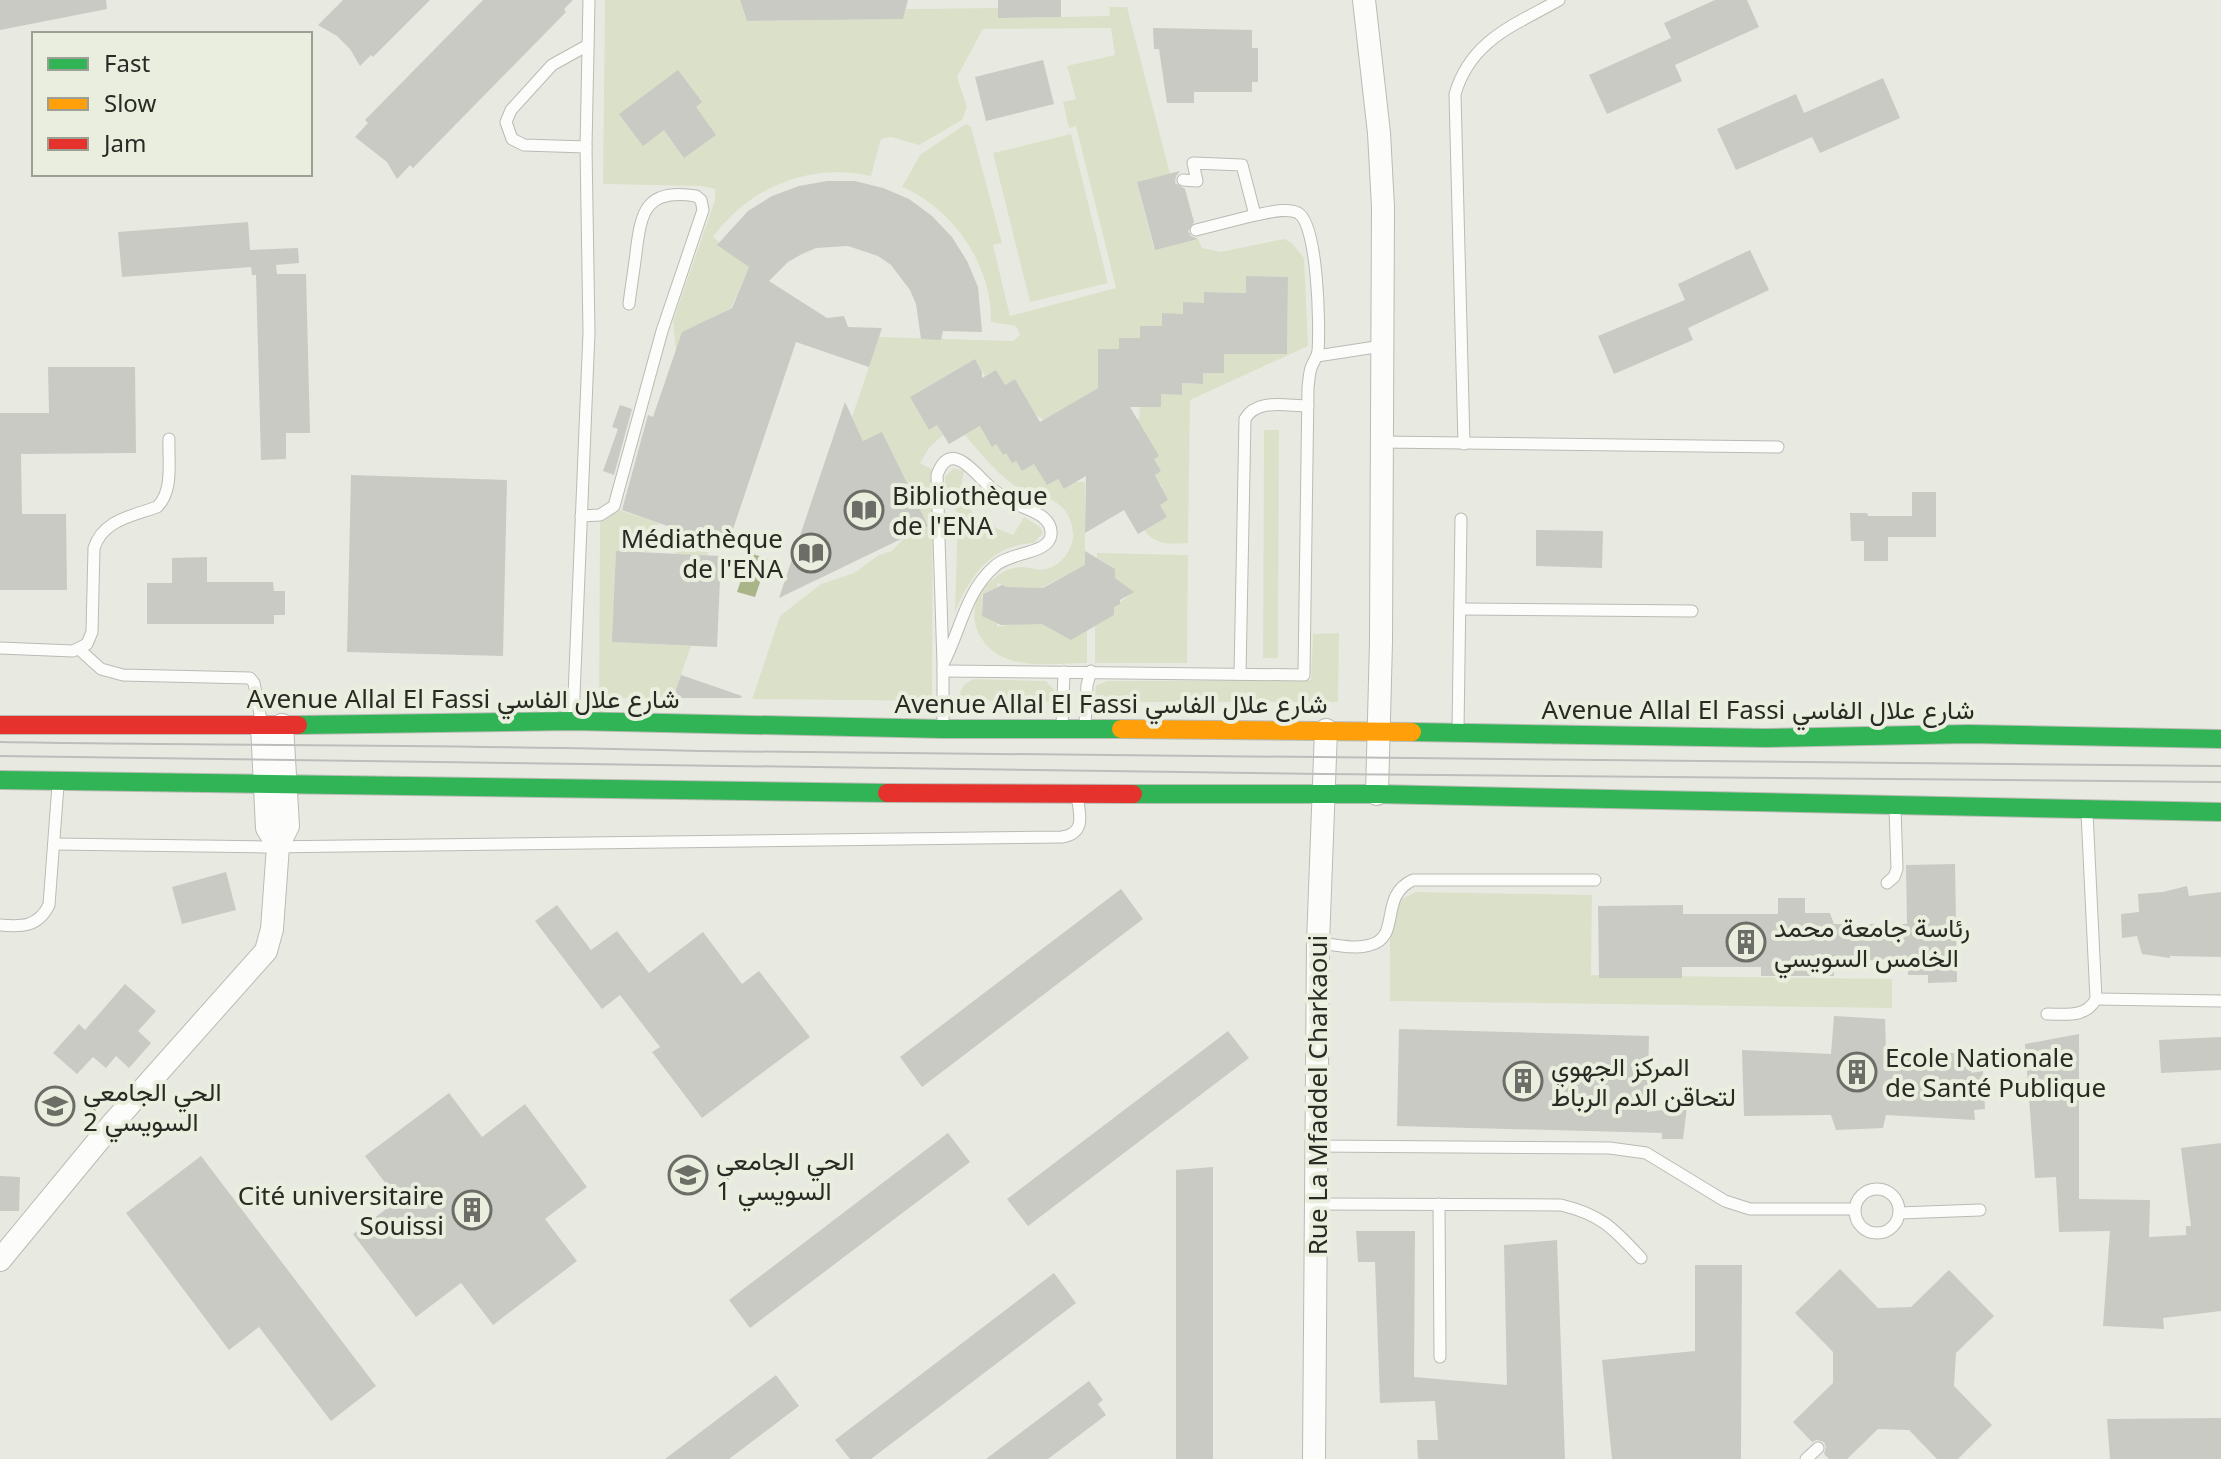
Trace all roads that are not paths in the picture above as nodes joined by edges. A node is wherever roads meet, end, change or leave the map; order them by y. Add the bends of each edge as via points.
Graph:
1 (589, 0) edge
2 (1364, 0) edge
3 (1559, 0) edge
4 (588, 45) junction
5 (586, 147) junction
6 (1183, 180) dead end
7 (1255, 215) junction
8 (1196, 230) dead end
9 (629, 304) dead end
10 (1382, 346) junction
11 (1317, 356) junction
12 (1308, 406) junction
13 (169, 439) dead end
14 (1381, 442) junction
15 (1464, 444) junction
16 (1778, 447) dead end
17 (581, 516) junction
18 (1461, 519) dead end
19 (1460, 609) junction
20 (1692, 611) dead end
21 (0, 648) edge
22 (80, 650) junction
23 (943, 667) junction
24 (1091, 671) junction
25 (1064, 672) junction
26 (1240, 674) junction
27 (573, 721) junction
28 (0, 725) edge
29 (272, 725) junction
30 (943, 729) junction
31 (1062, 730) junction
32 (1085, 730) junction
33 (1326, 730) junction
34 (1379, 732) junction
35 (1458, 734) junction
36 (2221, 739) edge
37 (0, 780) edge
38 (58, 781) junction
39 (274, 782) junction
40 (1076, 792) junction
41 (1322, 794) junction
42 (1377, 794) junction
43 (1895, 806) junction
44 (2087, 809) junction
45 (2221, 812) edge
46 (54, 844) junction
47 (278, 846) junction
48 (1595, 880) dead end
49 (1887, 883) dead end
50 (0, 925) edge
51 (1318, 943) junction
52 (2096, 999) junction
53 (2221, 1001) edge
54 (2047, 1014) dead end
55 (1315, 1146) junction
56 (1316, 1204) junction
57 (1439, 1204) junction
58 (1854, 1209) junction
59 (1980, 1210) dead end
60 (1899, 1213) junction
61 (1641, 1258) dead end
62 (0, 1260) edge
63 (1440, 1357) dead end
64 (1818, 1448) dead end
65 (1314, 1459) edge
66 (1806, 1459) edge

1 - 4 lane
2 - 10 street via 1383,207
3 - 15 lane via 1488,41 1466,64 1455,94
4 - 5 lane
4 - 5 lane via 552,65 506,122 512,139 524,145
5 - 17 lane via 589,332
6 - 7 lane via 1197,181 1193,163 1242,165
7 - 8 lane
7 - 11 lane via 1291,211 1307,222 1315,264
9 - 17 lane via 645,209 664,196 696,196 703,210 662,331 614,506 600,515
10 - 11 lane
10 - 14 street
11 - 12 lane
12 - 26 lane via 1262,405 1245,419
12 - 26 lane via 1304,675
13 - 22 lane via 162,502 109,526 97,539 91,637
14 - 15 lane
14 - 34 street
15 - 16 lane
17 - 27 lane
18 - 19 lane
19 - 20 lane
19 - 35 lane
21 - 22 lane
22 - 29 lane via 101,669 123,675 250,678
23 - 23 lane via 937,475 945,462 961,459 1000,495 1037,512 1052,532 1045,546 1011,555 982,578
23 - 25 lane
23 - 30 lane
24 - 25 lane
24 - 26 lane
24 - 32 lane
25 - 31 lane
27 - 29 street, Avenue Allal El Fassi شارع علال الفاسي
27 - 30 street, Avenue Allal El Fassi شارع علال الفاسي
28 - 29 street, Avenue Allal El Fassi شارع علال الفاسي
29 - 39 street
30 - 31 street, Avenue Allal El Fassi شارع علال الفاسي
31 - 32 street, Avenue Allal El Fassi شارع علال الفاسي
32 - 33 street, Avenue Allal El Fassi شارع علال الفاسي
33 - 34 street, Avenue Allal El Fassi شارع علال الفاسي
33 - 41 street, Rue La Mfaddel Charkaoui
34 - 35 street, Avenue Allal El Fassi شارع علال الفاسي
34 - 42 street
35 - 36 street, Avenue Allal El Fassi شارع علال الفاسي
37 - 38 street
38 - 39 street
38 - 46 lane
39 - 40 street via 820,793
39 - 47 street via 267,828
40 - 41 street
40 - 47 lane via 1081,822 1076,832 1062,837
41 - 42 street
41 - 51 street, Rue La Mfaddel Charkaoui
42 - 43 street
43 - 44 street
43 - 49 lane via 1897,869
44 - 45 street
44 - 52 lane
46 - 47 lane
46 - 50 lane via 44,914 27,926
47 - 62 street via 266,951
48 - 51 lane via 1413,880 1397,891 1389,926 1379,941 1363,946
51 - 55 street, Rue La Mfaddel Charkaoui
52 - 53 lane
52 - 54 lane via 2081,1013
55 - 56 street, Rue La Mfaddel Charkaoui
55 - 58 lane via 1610,1148 1646,1153 1725,1201 1750,1209
56 - 57 lane
56 - 65 street, Rue La Mfaddel Charkaoui
57 - 61 lane via 1561,1205 1586,1211 1610,1225
57 - 63 lane
58 - 60 lane via 1860,1225 1875,1233 1891,1228
58 - 60 lane via 1867,1190 1879,1189 1890,1193
59 - 60 lane
64 - 66 lane

